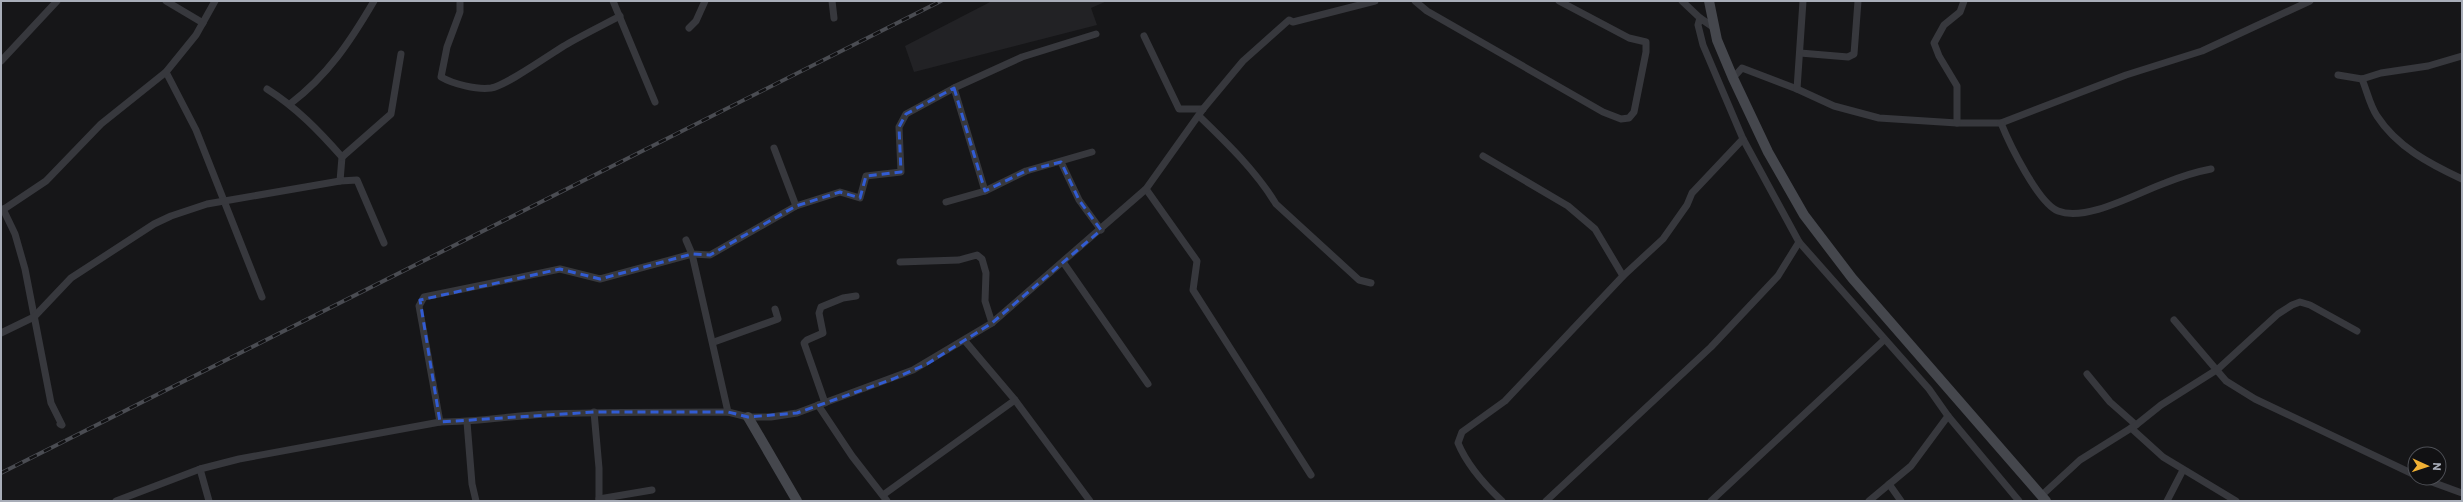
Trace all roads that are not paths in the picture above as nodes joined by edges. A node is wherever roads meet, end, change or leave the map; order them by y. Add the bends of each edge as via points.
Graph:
1 (58, 1) edge
2 (166, 1) edge
3 (215, 1) edge
4 (374, 1) edge
5 (460, 1) edge
6 (613, 1) edge
7 (705, 1) edge
8 (832, 1) edge
9 (1375, 1) edge
10 (1415, 1) edge
11 (1559, 1) edge
12 (1682, 1) edge
13 (1709, 1) edge
14 (1803, 1) edge
15 (1858, 1) edge
16 (1964, 1) edge
17 (2310, 1) edge
18 (620, 16) junction
19 (834, 18) dead end
20 (1700, 18) junction
21 (203, 23) junction
22 (1714, 26) junction
23 (689, 28) dead end
24 (1096, 34) dead end
25 (1144, 36) dead end
26 (1800, 53) junction
27 (401, 54) dead end
28 (2462, 56) edge
29 (1, 61) edge
30 (166, 72) junction
31 (2338, 75) dead end
32 (1733, 78) junction
33 (2362, 79) junction
34 (954, 88) junction
35 (267, 89) dead end
36 (1798, 89) junction
37 (655, 102) dead end
38 (290, 104) junction
39 (1203, 109) junction
40 (1199, 116) junction
41 (1957, 123) junction
42 (2001, 123) junction
43 (1743, 139) junction
44 (774, 148) dead end
45 (1092, 152) dead end
46 (1483, 156) dead end
47 (342, 157) junction
48 (1062, 162) junction
49 (2211, 169) dead end
50 (2462, 179) edge
51 (340, 181) junction
52 (1146, 189) junction
53 (985, 191) junction
54 (223, 201) junction
55 (946, 202) dead end
56 (796, 206) junction
57 (2, 210) edge
58 (1101, 230) junction
59 (686, 240) dead end
60 (1799, 242) junction
61 (384, 243) dead end
62 (692, 254) junction
63 (900, 262) dead end
64 (1063, 262) junction
65 (1624, 276) junction
66 (1371, 283) dead end
67 (856, 296) dead end
68 (262, 297) dead end
69 (775, 310) dead end
70 (34, 317) junction
71 (2174, 320) dead end
72 (992, 323) junction
73 (2357, 331) dead end
74 (1, 333) edge
75 (1884, 340) junction
76 (965, 341) junction
77 (714, 342) junction
78 (2218, 369) junction
79 (2088, 374) dead end
80 (1148, 384) dead end
81 (1015, 400) junction
82 (821, 404) junction
83 (594, 412) junction
84 (728, 412) junction
85 (1948, 416) junction
86 (748, 417) junction
87 (440, 422) junction
88 (467, 422) junction
89 (60, 424) dead end
90 (2134, 427) junction
91 (200, 469) junction
92 (2183, 470) junction
93 (2407, 471) edge
94 (1311, 475) dead end
95 (1889, 484) junction
96 (2443, 486) edge
97 (652, 490) dead end
98 (2462, 493) edge
99 (885, 498) edge
100 (2044, 499) edge
101 (599, 500) edge
102 (116, 501) edge
103 (209, 501) edge
104 (476, 501) edge
105 (797, 501) edge
106 (1090, 501) edge
107 (1502, 501) edge
108 (1546, 501) edge
109 (1711, 501) edge
110 (1869, 501) edge
111 (1901, 501) edge
112 (2020, 501) edge
113 (2167, 501) edge
114 (2236, 501) edge

1 - 29 street
2 - 21 street
3 - 21 street
4 - 38 street via 344,51
5 - 18 street via 460,12 447,47 441,77 483,88 492,88 506,81
6 - 18 street
7 - 23 street via 696,21
8 - 19 street
9 - 39 street via 1293,22 1289,20 1243,61
10 - 11 street via 1427,11 1590,105 1621,119 1629,118 1634,112 1646,42 1629,38
12 - 20 street
13 - 22 main road
14 - 26 street
15 - 26 street via 1854,54 1848,57
16 - 41 street via 1960,12 1944,25 1934,43 1957,86
17 - 42 street via 2202,51 2126,75
18 - 37 street
20 - 22 street
20 - 43 street via 1698,25 1703,45
21 - 30 street via 185,51
22 - 32 main road
24 - 34 street via 1022,57
25 - 39 street via 1179,109
26 - 36 street
27 - 47 street via 394,107 390,114
28 - 33 street via 2428,66 2381,73
30 - 54 street via 196,130
30 - 57 street via 101,124 46,181
31 - 33 street
32 - 36 street via 1742,68
32 - 100 main road via 1768,152 1804,215 1825,244
33 - 50 street via 2376,115 2391,134 2427,163
34 - 53 street
34 - 56 street via 906,114 899,126 901,172 866,176 860,198 840,192
35 - 38 street
36 - 41 street via 1834,106 1879,118
38 - 47 street
39 - 40 street
40 - 52 street
40 - 66 street via 1268,191 1276,204 1359,280
41 - 42 street
42 - 49 street via 2011,146 2041,195 2056,210 2068,214 2117,202 2164,183
43 - 60 street
43 - 65 street via 1692,193 1687,205 1663,240
44 - 56 street
45 - 48 street
46 - 65 street via 1568,206 1595,229
47 - 51 street
48 - 53 street via 1026,171
48 - 58 street via 1080,200
51 - 54 street
51 - 61 street via 357,180
52 - 58 street
52 - 94 street via 1197,261 1193,290
53 - 55 street
54 - 68 street
54 - 70 street via 154,224 71,278
56 - 62 street via 710,255
57 - 70 street via 20,249
58 - 64 street
59 - 62 street
60 - 75 street
60 - 108 street via 1778,276 1711,348
62 - 77 street
62 - 87 street via 600,279 560,269 424,297 418,306
63 - 72 street via 959,260 977,256 982,259 986,273 985,301
64 - 72 street
64 - 80 street
65 - 107 street via 1505,401 1462,432 1458,443 1462,454 1489,489
67 - 82 street via 821,307 819,313 823,333 804,343
69 - 77 street via 778,319
70 - 74 street
70 - 89 street via 51,403 62,425
71 - 78 street
72 - 76 street
73 - 78 street via 2300,302 2278,314
75 - 85 street via 1929,389
75 - 109 street
76 - 81 street
76 - 82 street via 913,370
77 - 84 street
78 - 90 street via 2161,405
78 - 93 street via 2226,381 2255,399
79 - 90 street
81 - 99 street
81 - 106 street
82 - 86 street via 785,415
82 - 99 street via 852,456
83 - 84 street
83 - 88 street via 512,416
83 - 101 street
84 - 86 street
85 - 95 street via 1911,466
85 - 112 street
86 - 105 main road
87 - 88 street
87 - 91 street via 284,450
88 - 104 street via 472,484
90 - 92 street via 2163,457
90 - 100 street via 2080,460
91 - 102 street
91 - 103 street
92 - 113 street
92 - 114 street
95 - 110 street
95 - 111 street
96 - 98 street
97 - 101 street

